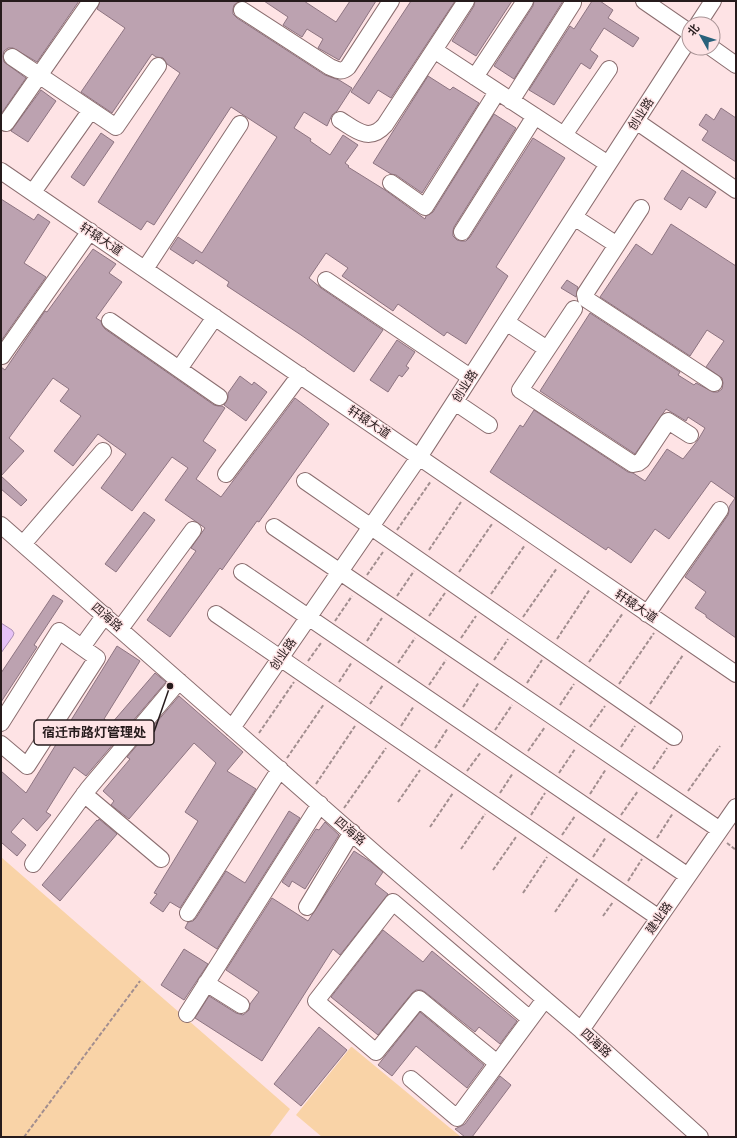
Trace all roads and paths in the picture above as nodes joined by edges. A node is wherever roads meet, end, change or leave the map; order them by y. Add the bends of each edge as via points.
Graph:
1 (91, 1) edge
2 (391, 1) edge
3 (466, 1) edge
4 (524, 1) edge
5 (644, 1) edge
6 (713, 1) edge
7 (573, 3) dead end
8 (242, 10) dead end
9 (703, 16) edge
10 (681, 26) edge
11 (434, 50) junction
12 (681, 51) edge
13 (721, 54) edge
14 (12, 57) dead end
15 (736, 65) edge
16 (158, 66) dead end
17 (609, 69) dead end
18 (40, 75) junction
19 (475, 77) junction
20 (497, 92) junction
21 (512, 101) junction
22 (91, 110) junction
23 (534, 116) junction
24 (340, 120) dead end
25 (636, 121) junction
26 (6, 123) dead end
27 (240, 124) dead end
28 (564, 135) junction
29 (608, 164) junction
30 (2, 173) edge
31 (390, 183) dead end
32 (736, 190) edge
33 (33, 192) junction
34 (641, 208) dead end
35 (574, 217) junction
36 (90, 231) junction
37 (462, 232) dead end
38 (617, 245) junction
39 (145, 269) junction
40 (326, 280) dead end
41 (574, 309) dead end
42 (215, 317) junction
43 (110, 321) dead end
44 (506, 322) junction
45 (547, 349) junction
46 (1, 356) edge
47 (179, 369) junction
48 (300, 375) junction
49 (470, 377) junction
50 (714, 383) dead end
51 (219, 397) dead end
52 (455, 402) junction
53 (489, 426) dead end
54 (690, 435) dead end
55 (103, 451) dead end
56 (419, 457) junction
57 (438, 470) junction
58 (226, 474) dead end
59 (305, 481) dead end
60 (469, 491) junction
61 (720, 510) dead end
62 (500, 512) junction
63 (1, 524) edge
64 (371, 526) junction
65 (274, 527) dead end
66 (193, 530) dead end
67 (532, 534) junction
68 (391, 540) junction
69 (23, 544) junction
70 (421, 561) junction
71 (242, 572) dead end
72 (340, 572) junction
73 (452, 582) junction
74 (360, 585) junction
75 (484, 604) junction
76 (390, 606) junction
77 (216, 614) dead end
78 (647, 614) junction
79 (104, 615) junction
80 (308, 617) junction
81 (422, 627) junction
82 (120, 629) junction
83 (329, 631) junction
84 (82, 647) junction
85 (454, 649) junction
86 (359, 652) junction
87 (280, 658) junction
88 (301, 672) junction
89 (391, 674) junction
90 (736, 674) edge
91 (179, 681) junction
92 (331, 693) junction
93 (422, 695) junction
94 (363, 715) junction
95 (1, 724) edge
96 (232, 728) junction
97 (394, 736) junction
98 (674, 737) dead end
99 (1, 744) edge
100 (251, 744) junction
101 (720, 746) dead end
102 (280, 769) junction
103 (84, 794) junction
104 (314, 800) junction
105 (680, 803) junction
106 (736, 807) edge
107 (337, 819) junction
108 (720, 830) junction
109 (352, 832) junction
110 (649, 850) junction
111 (161, 859) dead end
112 (33, 864) dead end
113 (688, 876) junction
114 (409, 882) junction
115 (620, 891) junction
116 (393, 902) junction
117 (307, 907) dead end
118 (188, 913) dead end
119 (603, 916) dead end
120 (659, 918) junction
121 (140, 981) dead end
122 (206, 983) junction
123 (545, 999) junction
124 (241, 1006) dead end
125 (187, 1014) dead end
126 (530, 1019) junction
127 (581, 1030) junction
128 (497, 1063) junction
129 (411, 1079) dead end
130 (24, 1137) edge
131 (700, 1137) edge

1 - 18 street
2 - 8 street via 348,67 340,71
3 - 11 street
4 - 19 street
5 - 10 street
6 - 9 street
7 - 21 street
11 - 19 street
11 - 24 street via 381,130 364,134
12 - 25 street, 创业路
13 - 15 street
14 - 18 street
16 - 22 street via 116,127
17 - 28 street
18 - 22 street
18 - 26 street
19 - 20 street
20 - 21 street
20 - 31 street via 425,207
21 - 23 street
22 - 33 street
23 - 28 street
23 - 37 street
25 - 29 street, 创业路
25 - 32 street
27 - 39 street
28 - 29 street
29 - 35 street, 创业路
30 - 33 street, 轩辕大道
33 - 36 street, 轩辕大道
34 - 38 street
35 - 38 street
35 - 44 street, 创业路
36 - 39 street, 轩辕大道
36 - 46 street
38 - 50 street via 585,294 586,299
39 - 42 street, 轩辕大道
40 - 49 street
41 - 45 street
42 - 47 street
42 - 48 street, 轩辕大道
43 - 47 street
44 - 45 street
44 - 49 street, 创业路
45 - 54 street via 520,390 633,464 642,460 668,421
47 - 51 street
48 - 56 street, 轩辕大道
48 - 58 street
49 - 52 street, 创业路
52 - 53 street
52 - 56 street, 创业路
55 - 69 street
56 - 57 street, 轩辕大道
56 - 64 street, 创业路
57 - 60 street, 轩辕大道
57 - 68 path
59 - 64 street
60 - 62 street, 轩辕大道
60 - 70 path
61 - 78 street
62 - 67 street, 轩辕大道
62 - 73 path
63 - 69 street, 四海路
64 - 68 street
64 - 72 street, 创业路
65 - 72 street
66 - 82 street
67 - 75 path
67 - 78 street, 轩辕大道
68 - 70 street
68 - 74 path
69 - 79 street, 四海路
70 - 73 street
70 - 76 path
71 - 80 street
72 - 74 street
72 - 80 street, 创业路
73 - 75 street
73 - 81 path
74 - 76 street
74 - 83 path
75 - 85 path
75 - 98 street
76 - 81 street
76 - 86 path
77 - 87 street
78 - 90 street, 轩辕大道
79 - 82 street, 四海路
79 - 84 street
80 - 83 street
80 - 87 street, 创业路
81 - 85 street
81 - 89 path
82 - 91 street, 四海路
83 - 86 street
83 - 88 path
84 - 95 street via 60,631
84 - 99 street via 97,658 27,766
85 - 93 path
85 - 105 street
86 - 89 street
86 - 92 path
87 - 88 street
87 - 96 street, 创业路
88 - 92 street
88 - 100 path
89 - 93 street
89 - 94 path
91 - 96 street, 四海路
91 - 103 street
92 - 94 street
92 - 102 path
93 - 97 path
93 - 110 street
94 - 97 street
94 - 104 path
96 - 100 street, 四海路
97 - 107 path
97 - 115 street
100 - 102 street, 四海路
101 - 105 path
102 - 104 street, 四海路
102 - 118 street
103 - 111 street
103 - 112 street
104 - 107 street, 四海路
104 - 122 street
105 - 108 street
105 - 110 path
106 - 108 street, 建业路
107 - 109 street, 四海路
108 - 113 street, 建业路
109 - 114 street, 四海路
109 - 117 street
110 - 113 street
110 - 115 path
113 - 120 street, 建业路
114 - 116 street
114 - 123 street, 四海路
115 - 119 path
115 - 120 street
116 - 126 street
116 - 128 street via 316,1002 376,1052 419,999
120 - 127 street, 建业路
121 - 130 path
122 - 124 street
122 - 125 street
123 - 126 street
123 - 127 street, 四海路
126 - 128 street
127 - 131 street, 四海路
128 - 129 street via 457,1118

